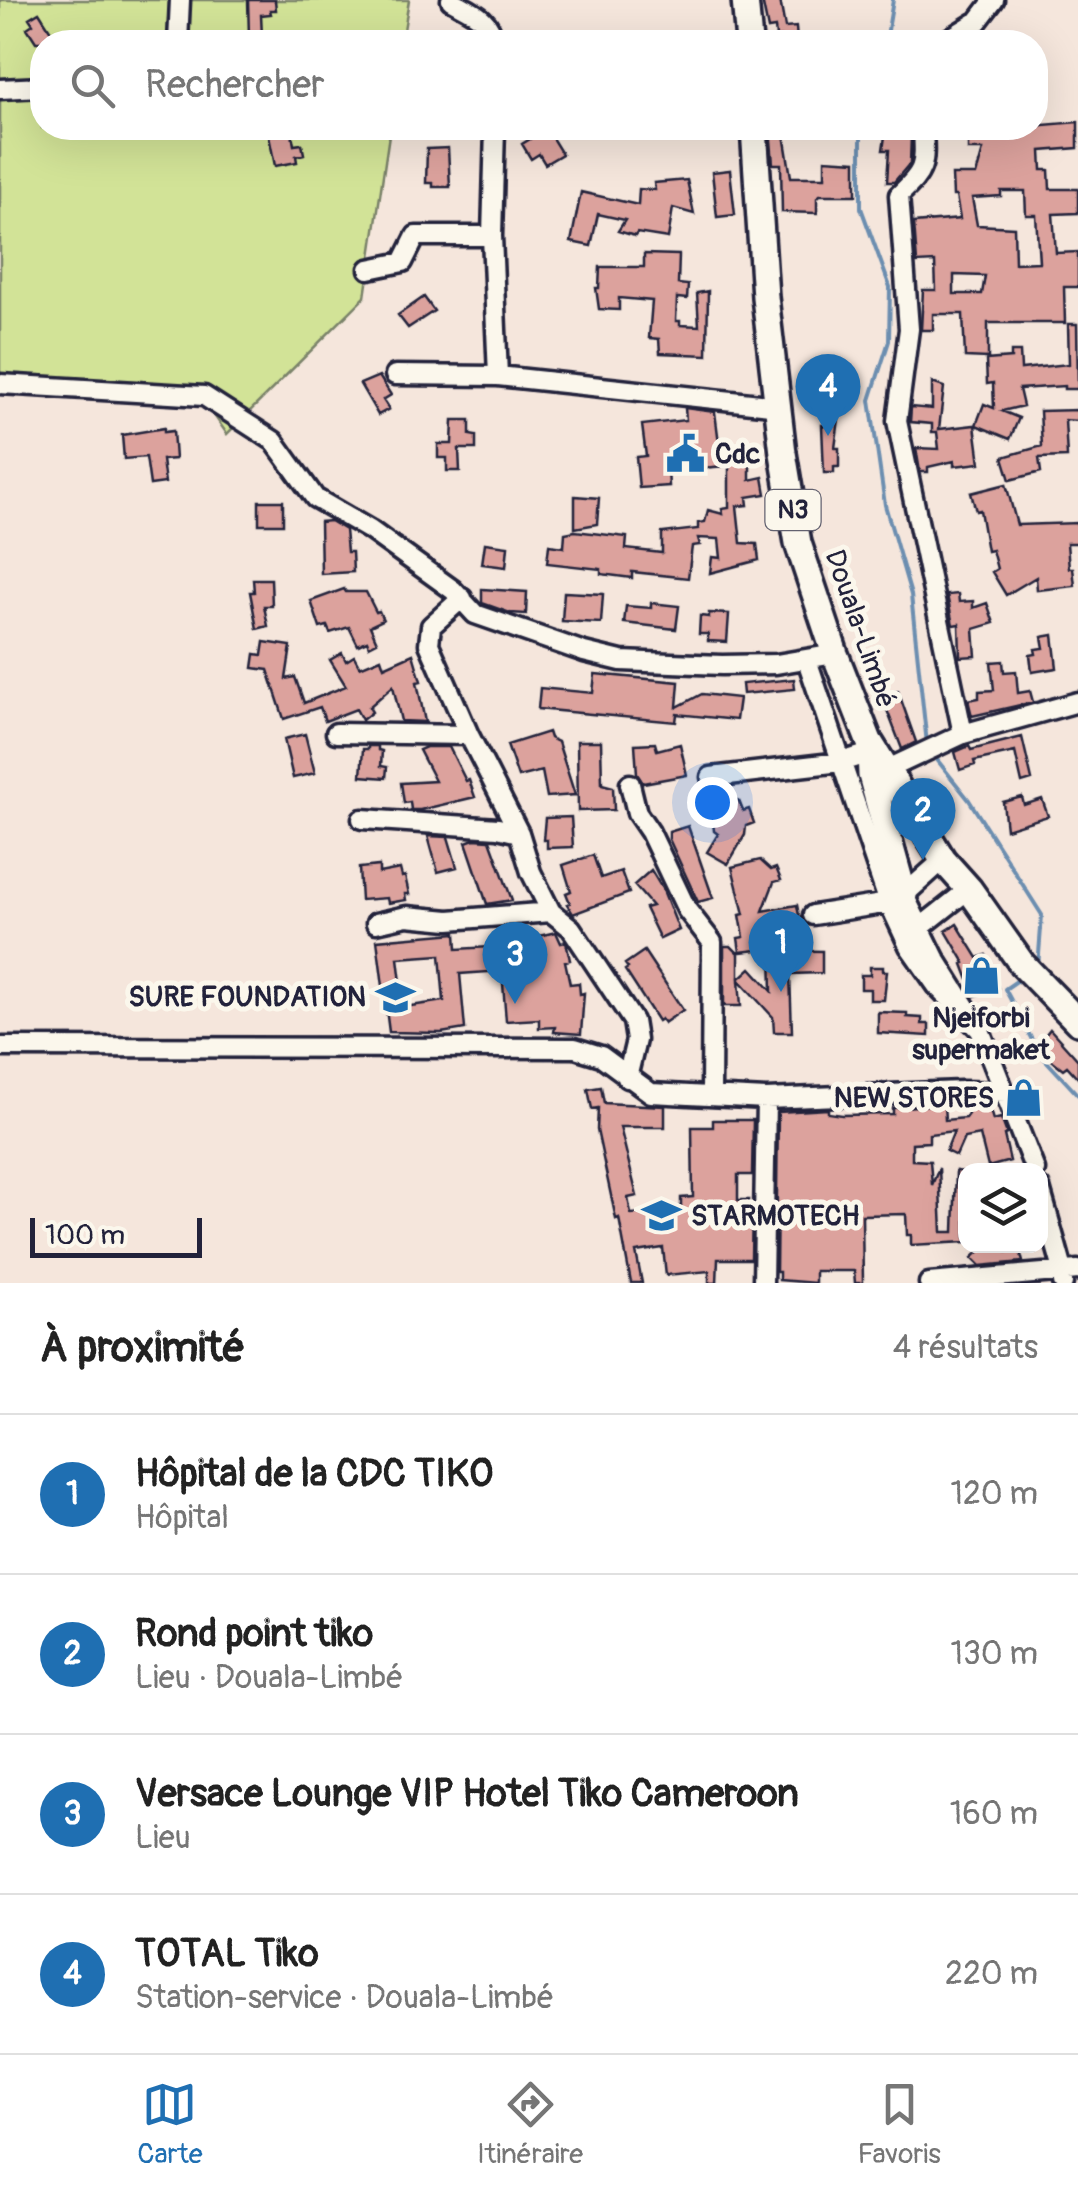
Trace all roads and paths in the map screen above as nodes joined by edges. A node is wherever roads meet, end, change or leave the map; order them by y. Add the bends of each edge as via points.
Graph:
1 (180, 0) edge
2 (451, 0) edge
3 (745, 0) edge
4 (994, 0) edge
5 (179, 30) edge
6 (492, 30) edge
7 (748, 30) edge
8 (963, 30) edge
9 (30, 88) edge
10 (0, 89) edge
11 (495, 140) edge
12 (755, 140) edge
13 (922, 140) edge
14 (492, 236) junction
15 (369, 269) dead end
16 (395, 375) dead end
17 (498, 376) junction
18 (0, 384) edge
19 (780, 406) junction
20 (462, 598) junction
21 (835, 654) junction
22 (807, 660) junction
23 (1078, 702) edge
24 (336, 733) dead end
25 (963, 734) junction
26 (468, 735) junction
27 (875, 755) junction
28 (841, 762) junction
29 (711, 777) dead end
30 (630, 784) dead end
31 (362, 819) dead end
32 (519, 832) junction
33 (944, 860) junction
34 (969, 889) junction
35 (897, 899) junction
36 (551, 912) junction
37 (813, 915) dead end
38 (376, 923) dead end
39 (921, 927) junction
40 (1078, 1022) edge
41 (980, 1030) junction
42 (0, 1047) edge
43 (627, 1078) junction
44 (1006, 1092) junction
45 (710, 1096) junction
46 (766, 1100) junction
47 (1031, 1163) edge
48 (1048, 1213) edge
49 (1068, 1274) edge
50 (763, 1283) edge
51 (929, 1283) edge

1 - 5 street
2 - 6 street
3 - 7 highway
4 - 8 street
9 - 10 street
11 - 14 street
12 - 19 highway, Douala-Limbé / N3
13 - 25 street via 919,176 899,195 908,329 897,421
14 - 15 street via 416,236 402,262
14 - 17 street
16 - 17 street
17 - 19 street
18 - 20 street via 212,400 274,441 315,498
19 - 21 highway, Douala-Limbé / N3 via 798,543
20 - 22 street via 484,619 602,658 722,665
20 - 26 street via 428,633
21 - 22 street
21 - 27 highway, Douala-Limbé / N3
22 - 28 street
23 - 25 street
24 - 26 street
25 - 27 street
26 - 32 street
27 - 28 street
27 - 33 highway, Douala-Limbé / N3
27 - 35 highway via 871,774
28 - 29 street
28 - 35 street
30 - 45 street via 642,824 712,942
31 - 32 street
32 - 36 street
33 - 34 highway, Douala-Limbé / N3
33 - 35 street
34 - 39 street
34 - 40 highway, Douala-Limbé / N3 via 1022,964
35 - 37 street
35 - 39 street
35 - 41 street via 909,946
36 - 38 street via 449,920 406,916
36 - 43 street via 571,928 633,1021
39 - 41 street
41 - 44 street
42 - 43 street via 575,1048 601,1056
43 - 45 street via 651,1093
44 - 46 street
44 - 47 street
45 - 46 street
46 - 50 street
48 - 49 street
49 - 51 street

